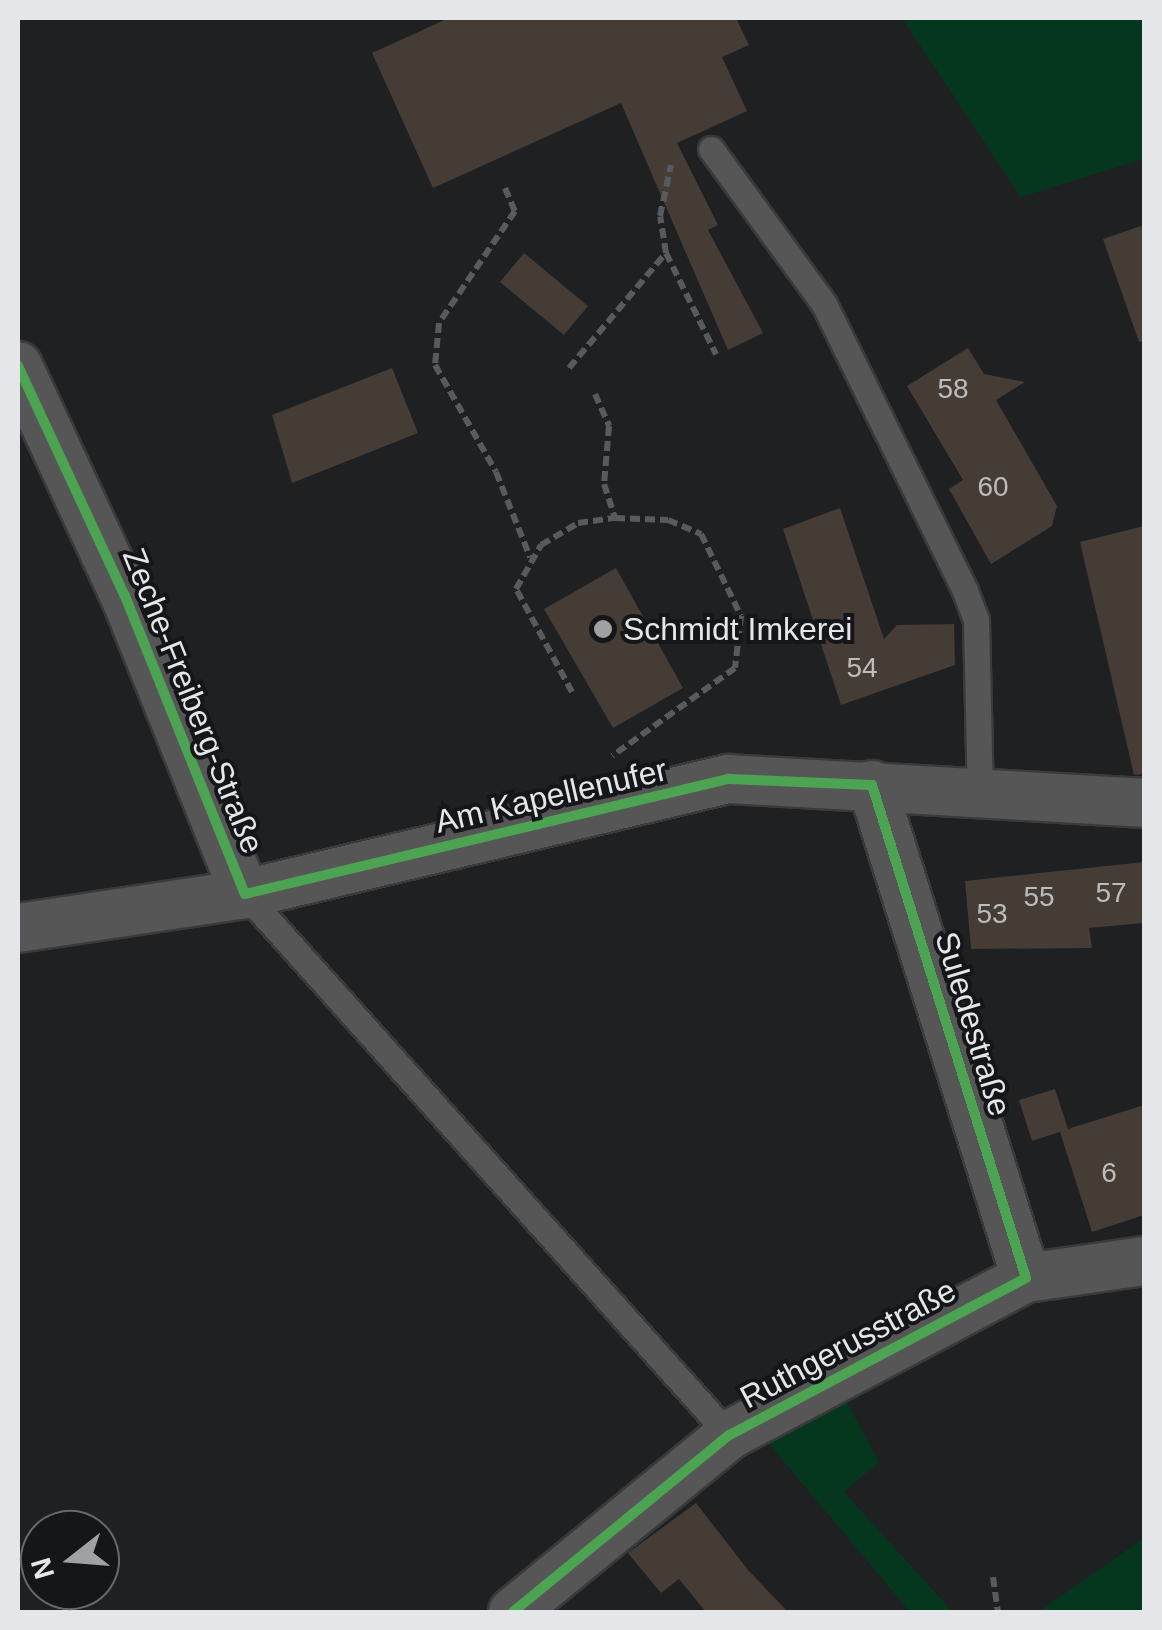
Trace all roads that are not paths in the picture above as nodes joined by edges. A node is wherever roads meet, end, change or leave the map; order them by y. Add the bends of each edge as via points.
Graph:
1 (711, 148) dead end
2 (18, 366) edge
3 (872, 785) junction
4 (980, 790) junction
5 (1144, 803) edge
6 (245, 894) junction
7 (18, 928) edge
8 (1144, 1261) edge
9 (1026, 1278) junction
10 (729, 1434) junction
11 (513, 1612) edge

1 - 4 lane via 824,304 965,590 976,620
2 - 6 street, Zeche-Freiberg-Straße via 125,596
3 - 4 street, Am Kapellenufer
3 - 6 street, Am Kapellenufer via 730,779
3 - 9 street, Suledestraße
4 - 5 street, Am Kapellenufer
6 - 7 street, Am Kapellenufer
6 - 10 lane
8 - 9 street, Ruthgerusstraße
9 - 10 street, Ruthgerusstraße
10 - 11 street, Ruthgerusstraße

